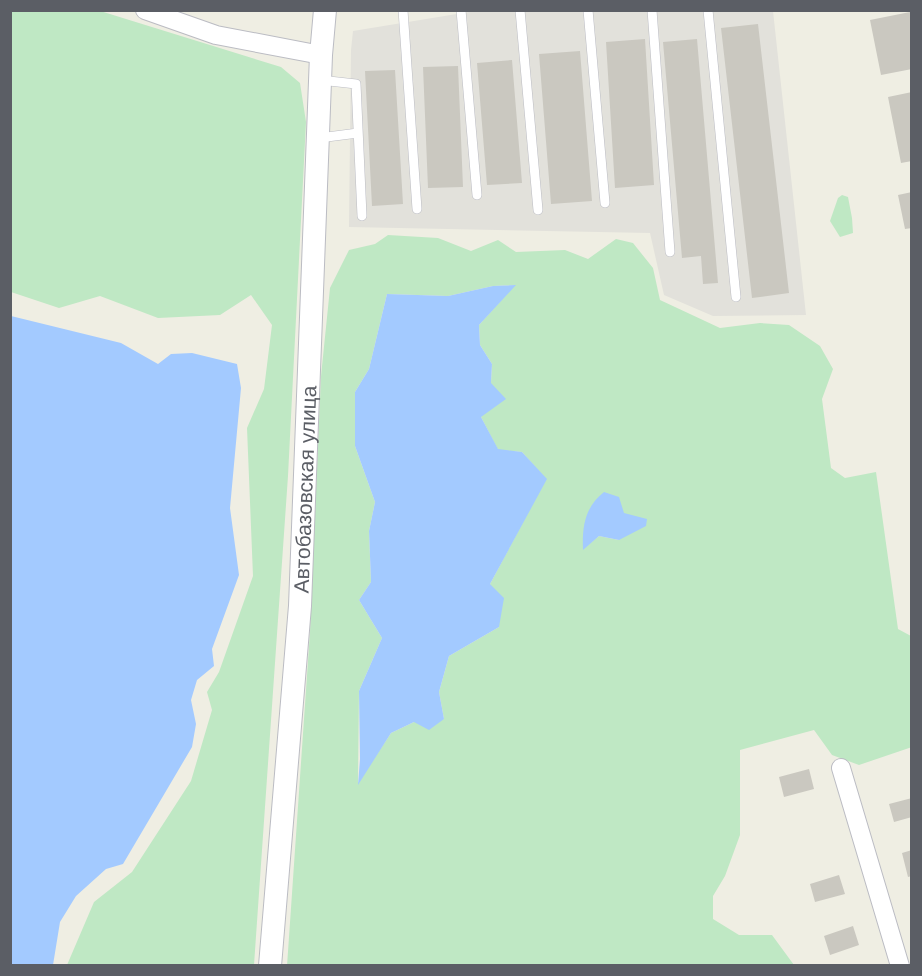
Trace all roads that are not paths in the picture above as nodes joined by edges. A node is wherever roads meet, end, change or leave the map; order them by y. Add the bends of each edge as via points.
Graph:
1 (145, 10) edge
2 (325, 10) edge
3 (403, 10) edge
4 (461, 10) edge
5 (520, 10) edge
6 (588, 10) edge
7 (652, 10) edge
8 (708, 10) edge
9 (321, 55) junction
10 (320, 80) junction
11 (358, 133) junction
12 (318, 138) junction
13 (477, 195) dead end
14 (605, 203) dead end
15 (417, 209) dead end
16 (538, 210) dead end
17 (362, 216) dead end
18 (670, 252) dead end
19 (736, 297) dead end
20 (841, 768) dead end
21 (270, 966) edge
22 (900, 966) edge

1 - 9 street via 216,35
2 - 9 street, Автобазовская улица
3 - 15 lane
4 - 13 lane
5 - 16 lane
6 - 14 lane
7 - 18 lane
8 - 19 lane
9 - 10 street, Автобазовская улица
10 - 11 lane via 356,84
10 - 12 street, Автобазовская улица
11 - 12 lane
11 - 17 lane
12 - 21 street, Автобазовская улица via 300,606
20 - 22 street

